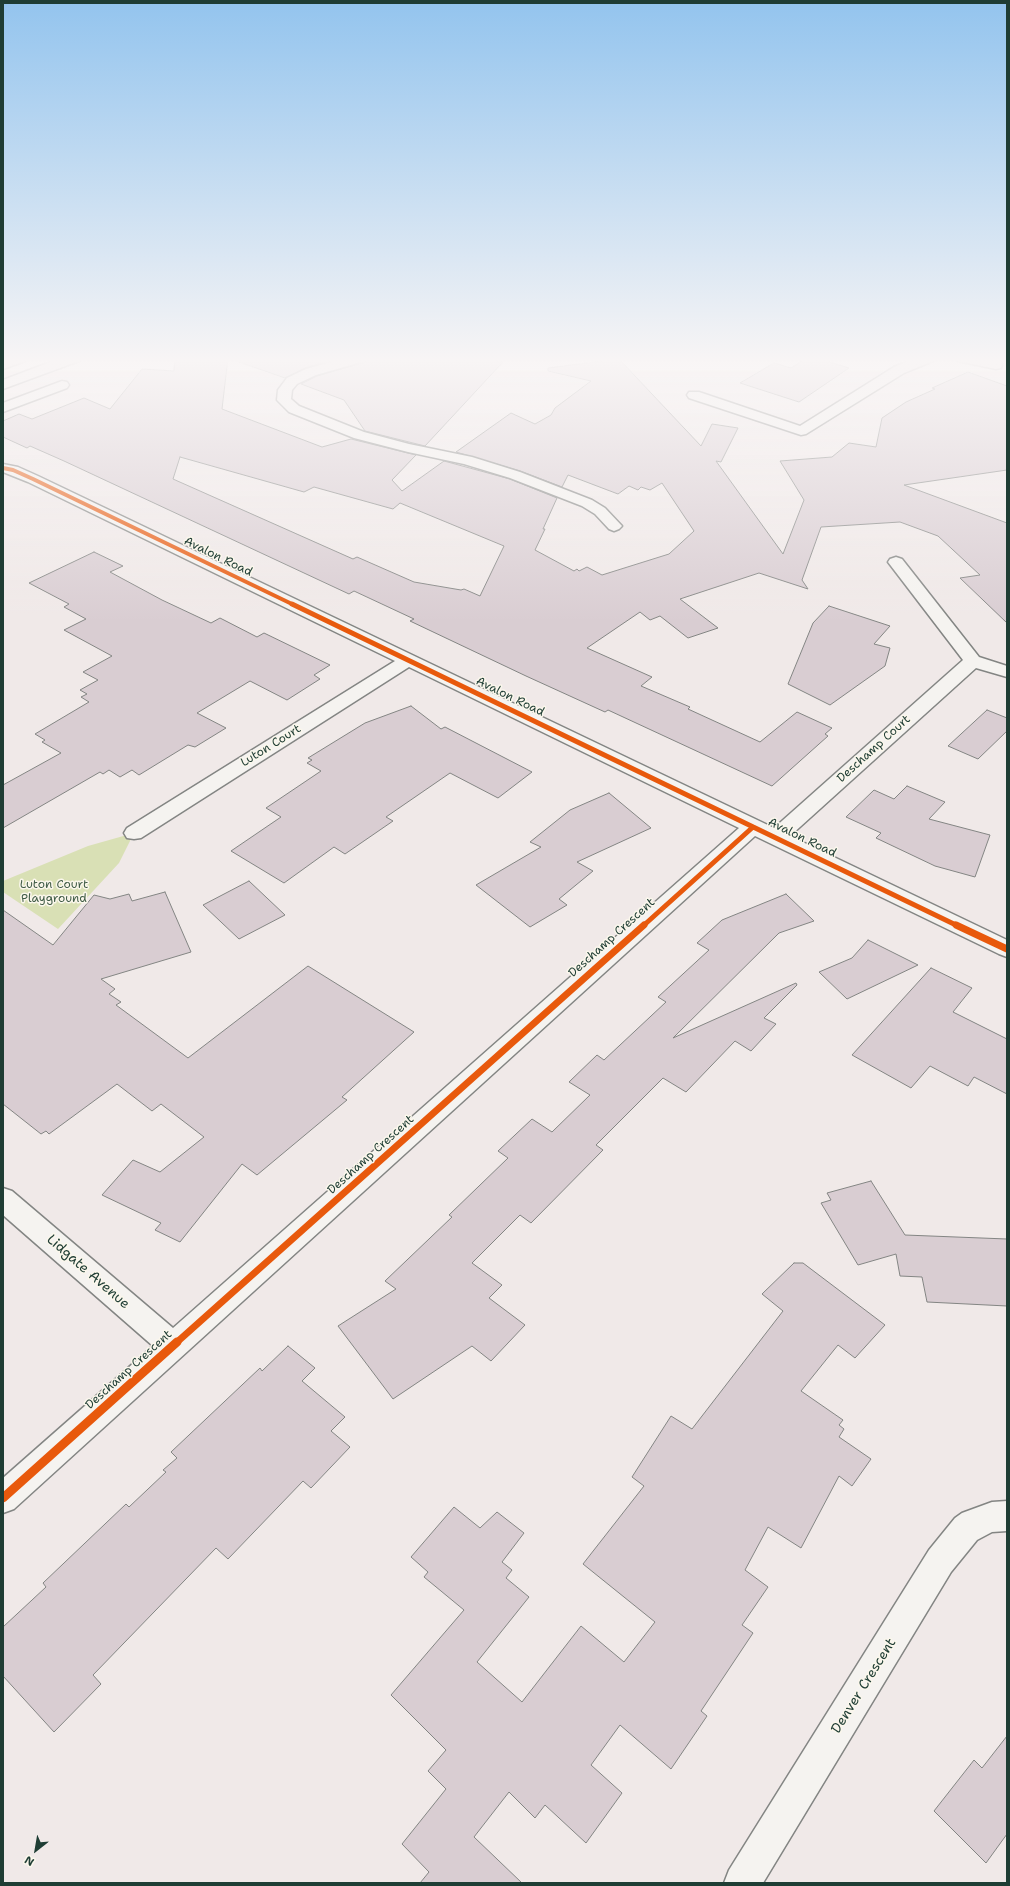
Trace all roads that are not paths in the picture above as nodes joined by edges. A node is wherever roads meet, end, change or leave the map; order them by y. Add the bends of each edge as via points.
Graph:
1 (396, 446) edge
2 (3, 468) edge
3 (614, 526) dead end
4 (896, 562) dead end
5 (408, 660) junction
6 (973, 661) junction
7 (1007, 672) edge
8 (753, 827) junction
9 (134, 833) dead end
10 (776, 838) junction
11 (1007, 949) edge
12 (3, 1198) edge
13 (173, 1346) junction
14 (3, 1498) edge
15 (1007, 1516) edge
16 (742, 1883) edge

1 - 3 main road via 467,460 515,475 587,503 600,511
2 - 5 main road, Avalon Road via 33,479
4 - 6 main road
5 - 8 main road, Avalon Road
5 - 9 main road, Luton Court
6 - 7 main road
6 - 10 main road, Deschamp Court
8 - 10 main road, Avalon Road
8 - 13 main road, Deschamp Crescent
10 - 11 main road, Avalon Road
12 - 13 main road, Lidgate Avenue
13 - 14 main road, Deschamp Crescent
15 - 16 main road, Denver Crescent via 992,1517 973,1524 940,1561

